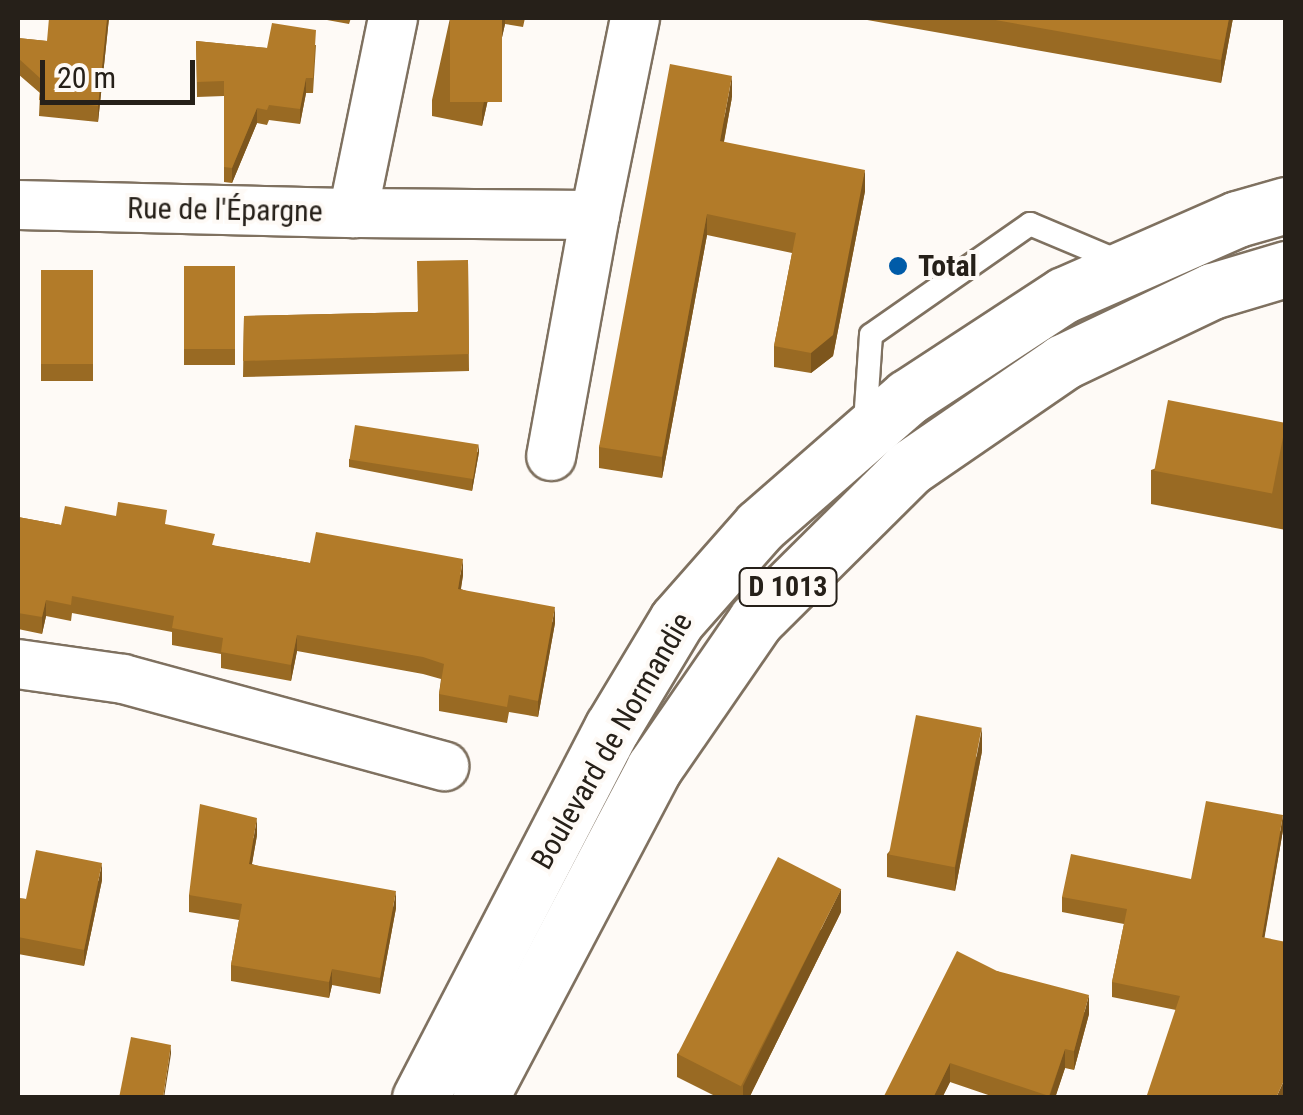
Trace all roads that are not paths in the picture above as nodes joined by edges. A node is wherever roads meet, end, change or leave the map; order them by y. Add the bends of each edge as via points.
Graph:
1 (393, 18) edge
2 (634, 18) edge
3 (18, 205) edge
4 (1286, 205) edge
5 (353, 214) junction
6 (595, 214) junction
7 (1131, 266) junction
8 (1286, 269) edge
9 (864, 435) junction
10 (551, 456) dead end
11 (18, 664) edge
12 (444, 766) dead end
13 (420, 1098) edge
14 (480, 1098) edge

1 - 5 street, Rue de l'Épargne
2 - 6 street
3 - 5 street, Rue de l'Épargne
4 - 7 main road, Boulevard de Normandie / D 1013
5 - 6 street
6 - 10 street
7 - 9 main road, Boulevard de Normandie / D 1013 via 1064,295 908,397
7 - 9 lane via 1030,224 872,335
8 - 14 main road, Boulevard de Normandie / D 1013 via 1212,291 1063,362 908,468 756,620 654,768
9 - 13 main road, Boulevard de Normandie / D 1013 via 760,526 678,620 612,728
11 - 12 street via 123,679

